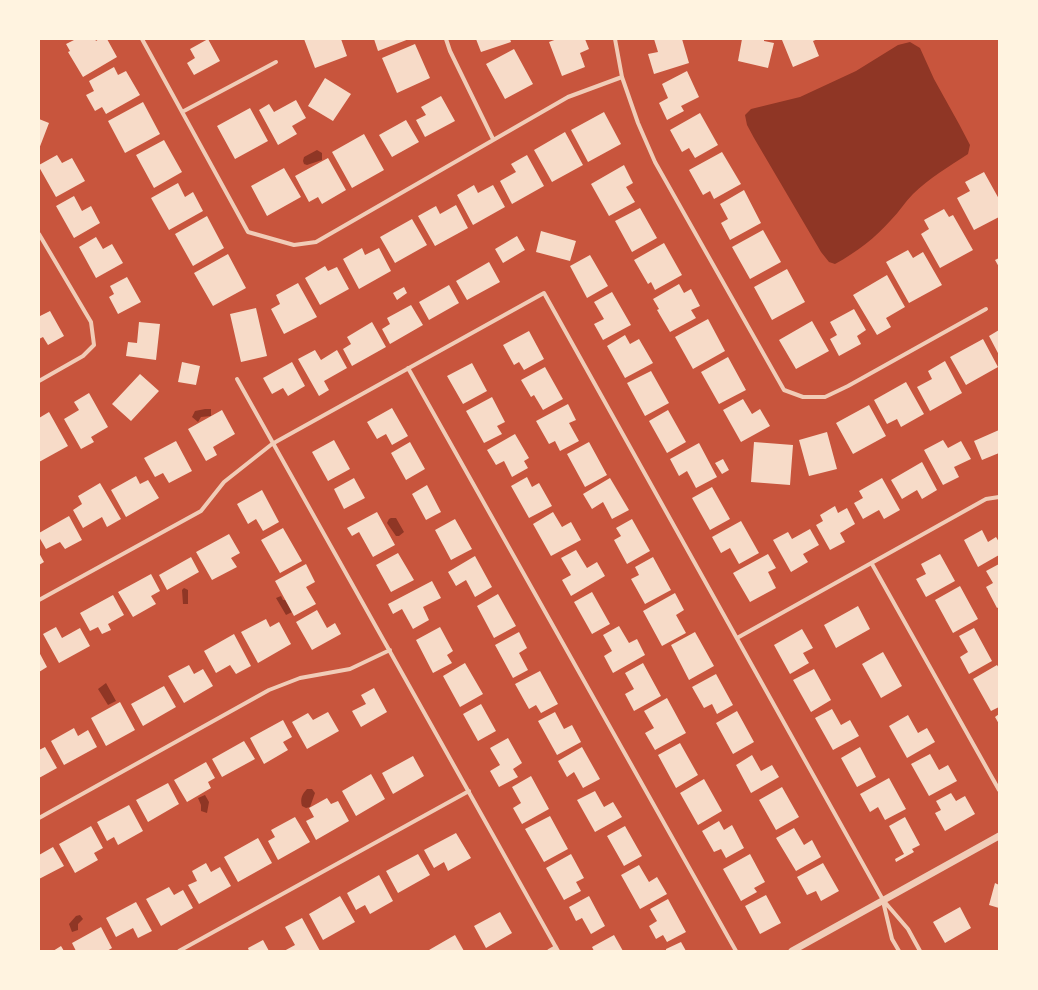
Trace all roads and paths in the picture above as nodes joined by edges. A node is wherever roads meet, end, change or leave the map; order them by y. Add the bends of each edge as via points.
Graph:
1 (142, 39) edge
2 (446, 39) edge
3 (615, 39) edge
4 (276, 62) dead end
5 (622, 77) junction
6 (182, 112) junction
7 (493, 139) junction
8 (39, 234) edge
9 (986, 309) dead end
10 (408, 368) junction
11 (237, 379) dead end
12 (39, 381) edge
13 (272, 444) junction
14 (999, 497) edge
15 (872, 564) junction
16 (39, 600) edge
17 (737, 638) junction
18 (390, 650) junction
19 (999, 790) edge
20 (469, 791) junction
21 (39, 818) edge
22 (999, 836) edge
23 (883, 900) junction
24 (557, 949) edge
25 (180, 951) edge
26 (549, 951) edge
27 (736, 951) edge
28 (792, 951) edge
29 (899, 951) edge
30 (920, 951) edge

1 - 6 street
2 - 7 street
3 - 5 street
4 - 6 street
5 - 7 street via 568,97
5 - 9 street via 655,162 784,390 803,397 825,397
6 - 7 street via 248,232 294,245 316,242
8 - 12 street via 91,322 94,345 83,356
10 - 13 street
10 - 17 street via 544,293
10 - 27 street
11 - 13 street
13 - 16 street via 224,482 201,511
13 - 18 street
14 - 15 street via 986,499
15 - 17 street
15 - 19 street
17 - 23 street
18 - 20 street
18 - 21 street via 350,669 300,678 269,690
20 - 24 street
20 - 25 street
22 - 23 street
23 - 28 street
23 - 29 street via 892,939
23 - 30 street via 908,929
24 - 26 street

